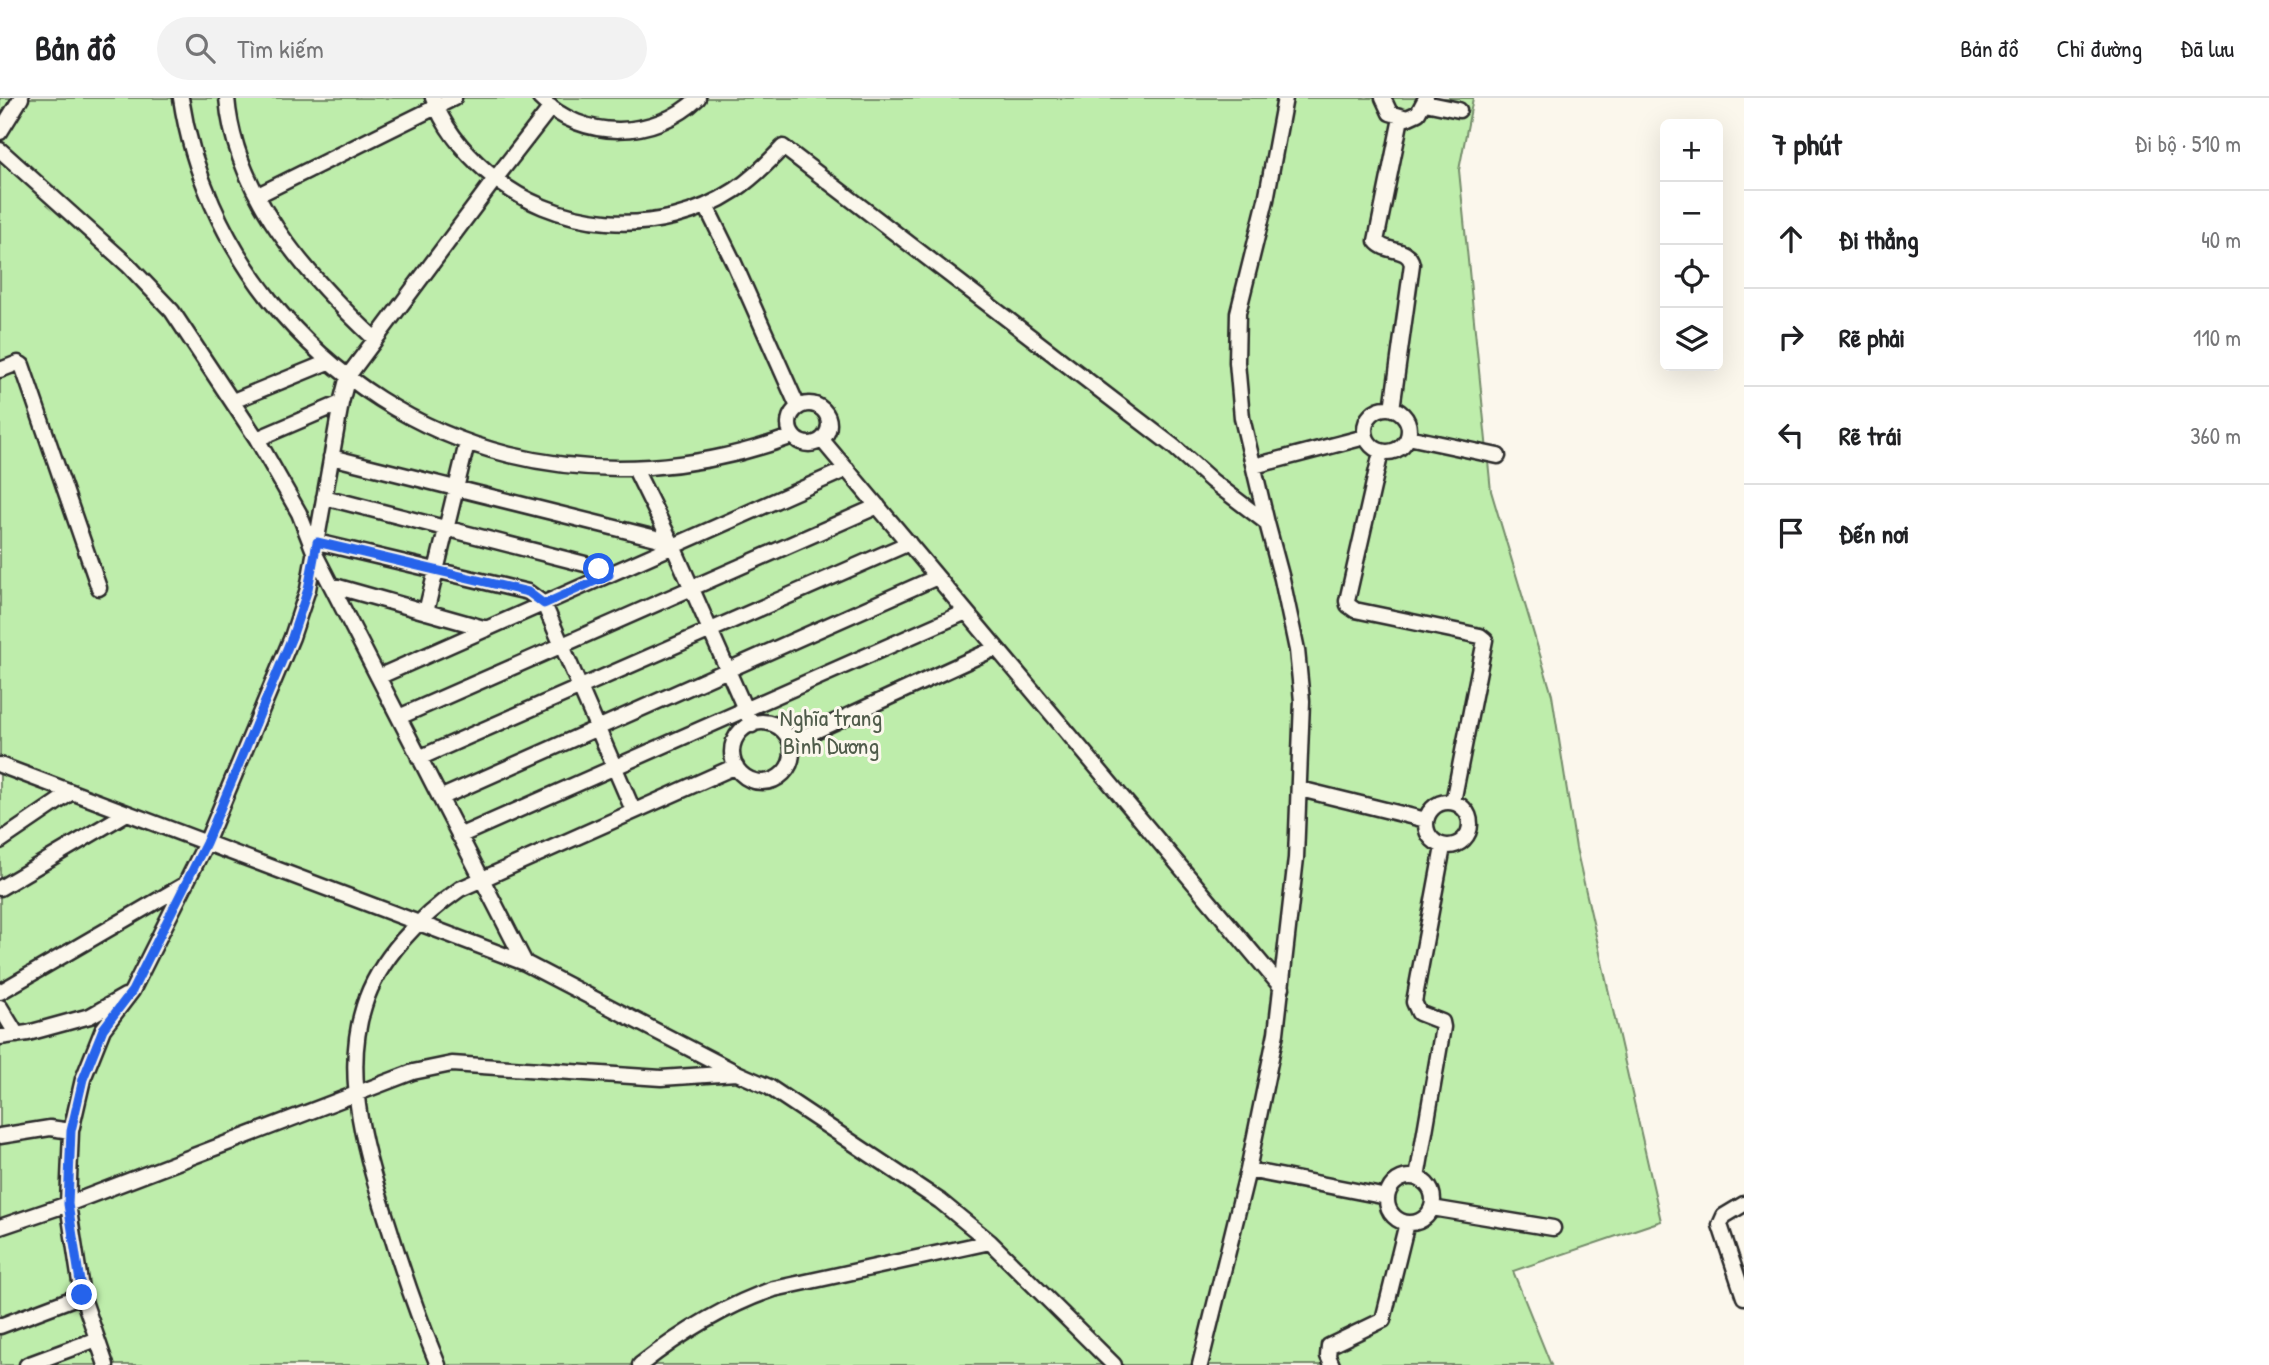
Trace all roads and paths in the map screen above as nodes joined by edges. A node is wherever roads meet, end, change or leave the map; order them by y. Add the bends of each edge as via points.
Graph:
1 (21, 98) edge
2 (181, 98) edge
3 (227, 98) edge
4 (454, 98) edge
5 (698, 98) edge
6 (1285, 98) edge
7 (1383, 98) edge
8 (1425, 101) edge
9 (435, 102) edge
10 (546, 103) edge
11 (1459, 110) dead end
12 (1401, 118) junction
13 (0, 132) edge
14 (0, 150) edge
15 (495, 179) junction
16 (258, 195) junction
17 (706, 205) junction
18 (375, 339) junction
19 (328, 362) junction
20 (0, 370) edge
21 (348, 376) junction
22 (233, 401) junction
23 (341, 403) junction
24 (798, 407) junction
25 (1392, 409) junction
26 (793, 436) junction
27 (1365, 437) junction
28 (1408, 437) junction
29 (257, 439) junction
30 (822, 440) junction
31 (467, 443) junction
32 (1381, 452) junction
33 (1498, 456) dead end
34 (331, 457) junction
35 (1254, 466) junction
36 (635, 469) junction
37 (847, 469) junction
38 (457, 488) junction
39 (324, 497) junction
40 (878, 506) junction
41 (1267, 523) junction
42 (446, 528) junction
43 (909, 543) junction
44 (673, 546) junction
45 (316, 548) junction
46 (436, 570) junction
47 (609, 575) junction
48 (937, 577) junction
49 (331, 585) junction
50 (99, 588) dead end
51 (692, 588) junction
52 (544, 604) junction
53 (426, 612) junction
54 (967, 612) junction
55 (487, 629) junction
56 (711, 631) junction
57 (562, 645) junction
58 (996, 648) junction
59 (728, 670) junction
60 (378, 677) junction
61 (581, 688) junction
62 (746, 710) junction
63 (399, 717) junction
64 (752, 724) junction
65 (598, 727) junction
66 (791, 742) junction
67 (419, 758) junction
68 (0, 765) edge
69 (736, 766) junction
70 (615, 768) junction
71 (1300, 789) junction
72 (72, 792) junction
73 (440, 798) junction
74 (1453, 802) junction
75 (634, 810) junction
76 (127, 813) junction
77 (1426, 820) junction
78 (459, 836) junction
79 (0, 841) edge
80 (206, 843) junction
81 (1443, 846) junction
82 (481, 878) junction
83 (186, 884) junction
84 (0, 887) edge
85 (419, 922) junction
86 (525, 963) junction
87 (1282, 988) junction
88 (132, 991) junction
89 (0, 992) edge
90 (0, 1007) edge
91 (17, 1035) junction
92 (0, 1037) edge
93 (737, 1073) junction
94 (357, 1093) junction
95 (71, 1131) junction
96 (0, 1136) edge
97 (1248, 1170) junction
98 (1417, 1178) junction
99 (1387, 1197) junction
100 (68, 1204) junction
101 (1744, 1204) edge
102 (1432, 1208) junction
103 (1407, 1223) junction
104 (0, 1227) edge
105 (1553, 1228) dead end
106 (990, 1242) junction
107 (82, 1295) junction
108 (1744, 1297) edge
109 (0, 1326) edge
110 (97, 1339) junction
111 (27, 1365) edge
112 (106, 1365) edge
113 (438, 1365) edge
114 (640, 1365) edge
115 (1114, 1365) edge
116 (1200, 1365) edge
117 (1332, 1365) edge

1 - 13 lane
2 - 19 lane via 200,173 226,232 261,288
3 - 16 lane via 245,167
4 - 9 lane
5 - 10 lane via 665,121 626,130 586,125
6 - 35 lane via 1238,313 1242,418
7 - 12 lane via 1390,113
8 - 11 lane
8 - 12 lane via 1418,113
9 - 15 lane via 463,147
9 - 16 lane
10 - 15 lane
12 - 25 lane via 1376,241 1406,253 1412,264
14 - 22 lane via 128,265 172,311
15 - 17 lane via 530,202 590,221 654,221
15 - 18 lane
16 - 18 lane via 312,275
17 - 24 lane
17 - 41 lane via 750,179 783,147
18 - 21 lane
19 - 21 lane
19 - 22 lane
20 - 50 lane via 22,365
21 - 23 lane
21 - 31 lane via 406,415
22 - 29 lane
23 - 29 lane
23 - 34 lane
24 - 26 lane via 789,422
24 - 30 lane via 810,403 827,413 830,426
25 - 27 lane via 1372,414
25 - 28 lane via 1407,422
26 - 30 lane via 805,444
26 - 36 lane via 715,459
27 - 32 lane
27 - 35 lane
28 - 32 lane via 1395,451
28 - 33 lane
29 - 45 lane
30 - 37 lane
31 - 36 lane via 556,464
31 - 38 lane
32 - 74 lane via 1348,606 1485,640
34 - 38 lane
34 - 39 lane
35 - 41 lane
36 - 44 lane
37 - 40 lane
37 - 44 lane
38 - 42 lane
38 - 44 lane via 656,537
39 - 42 lane
39 - 45 lane
40 - 43 lane
40 - 51 lane
41 - 71 lane via 1297,650 1302,701
42 - 46 lane
42 - 47 lane via 585,564
43 - 48 lane
43 - 56 lane
44 - 47 lane
44 - 51 lane
45 - 46 lane
45 - 49 lane
45 - 80 lane via 292,637
46 - 52 lane via 528,592
46 - 53 lane
47 - 52 lane
48 - 54 lane
48 - 59 lane
49 - 53 lane
49 - 60 lane
51 - 56 lane
51 - 57 lane
52 - 55 lane
52 - 57 lane
53 - 55 lane
54 - 58 lane
54 - 62 lane
55 - 60 lane
56 - 59 lane
56 - 61 lane
57 - 61 lane
57 - 63 lane
58 - 66 lane
58 - 87 lane
59 - 62 lane
59 - 65 lane
60 - 63 lane
61 - 65 lane
61 - 67 lane
62 - 64 lane
62 - 70 lane
63 - 67 lane
64 - 66 lane via 774,725
64 - 69 lane via 734,743
65 - 70 lane
65 - 73 lane
66 - 69 lane via 788,768 774,780 748,778
67 - 73 lane
68 - 72 lane
69 - 75 lane
70 - 75 lane
70 - 78 lane
71 - 77 lane
71 - 87 lane
72 - 76 lane
72 - 79 lane
73 - 78 lane
74 - 77 lane via 1439,804
74 - 81 lane via 1469,815 1470,829 1457,845
75 - 82 lane
76 - 80 lane
76 - 84 lane
77 - 81 lane via 1427,834
78 - 82 lane
80 - 83 lane
80 - 85 lane
81 - 98 lane via 1414,1002 1419,1013 1437,1018 1443,1027
82 - 85 lane via 437,904
82 - 86 lane
83 - 88 lane
83 - 89 lane
85 - 86 lane
85 - 94 lane via 378,976 364,1005 358,1032
86 - 93 lane
87 - 97 lane
88 - 91 lane via 90,1016
88 - 95 lane via 103,1029 83,1079
90 - 91 lane
91 - 92 lane
93 - 94 lane via 661,1078 452,1064 413,1072
93 - 106 lane via 769,1087 940,1201
94 - 100 lane
94 - 113 lane via 370,1167 414,1308
95 - 96 lane via 50,1128
95 - 100 lane
97 - 99 lane
97 - 116 lane
98 - 99 lane via 1395,1183
98 - 102 lane via 1431,1191
99 - 103 lane via 1392,1215
100 - 104 lane
100 - 107 lane
101 - 108 lane via 1724,1216 1720,1225
102 - 103 lane via 1419,1221
102 - 105 lane
103 - 117 lane via 1383,1320 1329,1346
106 - 114 lane via 741,1300 678,1335
106 - 115 lane
107 - 109 lane
107 - 110 lane
110 - 111 lane
110 - 112 lane

